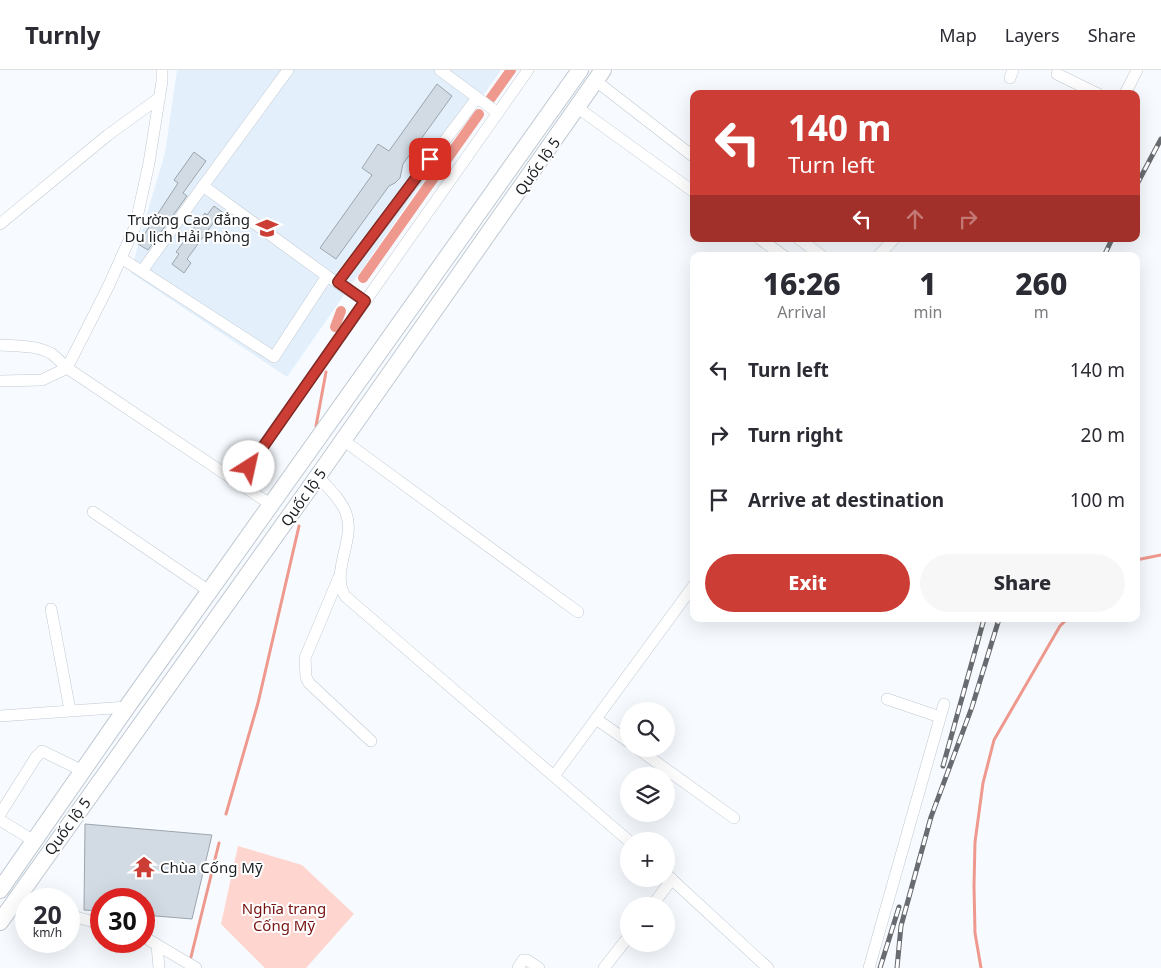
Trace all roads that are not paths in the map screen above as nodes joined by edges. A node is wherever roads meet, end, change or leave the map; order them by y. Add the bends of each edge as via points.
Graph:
1 (162, 70) edge
2 (288, 70) edge
3 (440, 70) edge
4 (528, 70) edge
5 (580, 70) edge
6 (1137, 70) edge
7 (1057, 74) dead end
8 (600, 76) edge
9 (1090, 90) edge
10 (1127, 90) edge
11 (160, 98) junction
12 (477, 98) junction
13 (578, 108) junction
14 (498, 113) junction
15 (690, 154) edge
16 (204, 186) junction
17 (690, 189) edge
18 (0, 224) edge
19 (764, 242) edge
20 (803, 242) edge
21 (891, 242) edge
22 (778, 252) edge
23 (817, 252) edge
24 (882, 252) edge
25 (121, 258) junction
26 (142, 272) junction
27 (327, 276) junction
28 (338, 282) junction
29 (365, 301) junction
30 (0, 345) edge
31 (67, 368) junction
32 (0, 381) edge
33 (343, 440) junction
34 (318, 476) junction
35 (238, 482) junction
36 (270, 504) junction
37 (93, 512) dead end
38 (340, 573) junction
39 (690, 590) edge
40 (209, 591) junction
41 (51, 609) dead end
42 (578, 612) dead end
43 (887, 700) dead end
44 (944, 704) dead end
45 (127, 707) junction
46 (70, 710) junction
47 (0, 716) edge
48 (940, 717) junction
49 (596, 719) junction
50 (620, 736) edge
51 (371, 742) dead end
52 (649, 757) edge
53 (83, 771) junction
54 (554, 776) junction
55 (0, 814) edge
56 (734, 818) dead end
57 (0, 820) edge
58 (620, 833) edge
59 (34, 841) junction
60 (675, 883) edge
61 (30, 888) edge
62 (0, 890) edge
63 (15, 907) edge
64 (0, 922) edge
65 (157, 945) joint
66 (620, 948) edge
67 (160, 968) edge
68 (196, 968) edge
69 (518, 968) edge
70 (539, 968) edge
71 (604, 968) edge
72 (768, 968) edge
73 (869, 968) edge

1 - 11 street
2 - 16 street
3 - 12 street
4 - 14 street
5 - 36 highway, Quốc lộ 5
6 - 10 street
7 - 9 street
8 - 13 highway, Quốc lộ 5
8 - 15 street
11 - 18 street via 108,135
11 - 25 street via 135,227
12 - 14 street
12 - 28 street
13 - 17 street
13 - 33 highway, Quốc lộ 5
14 - 29 street
16 - 26 street
16 - 27 street
19 - 22 street
20 - 23 street
21 - 24 street
25 - 26 street
25 - 31 street
26 - 27 street via 274,358
27 - 28 street
28 - 29 street
29 - 35 street
30 - 31 street via 44,351
31 - 32 street via 42,380
31 - 35 street
33 - 34 highway, Quốc lộ 5
33 - 42 street
34 - 38 street via 347,515 348,534
34 - 61 highway, Quốc lộ 5
35 - 36 street
36 - 40 highway, Quốc lộ 5
37 - 40 street
38 - 51 street via 305,658 306,677
38 - 54 street via 341,590 345,596
39 - 49 street
40 - 45 highway, Quốc lộ 5
41 - 46 street
43 - 48 street
44 - 48 street
45 - 46 street
45 - 53 highway, Quốc lộ 5
46 - 47 street
48 - 73 street
49 - 50 street
49 - 54 street
52 - 56 street
53 - 55 street via 42,751
53 - 59 highway, Quốc lộ 5
54 - 58 street
57 - 59 street
59 - 62 highway, Quốc lộ 5
60 - 72 street
63 - 64 highway, Quốc lộ 5
65 - 67 street
65 - 68 street
66 - 71 street
69 - 70 street via 523,960 527,960

